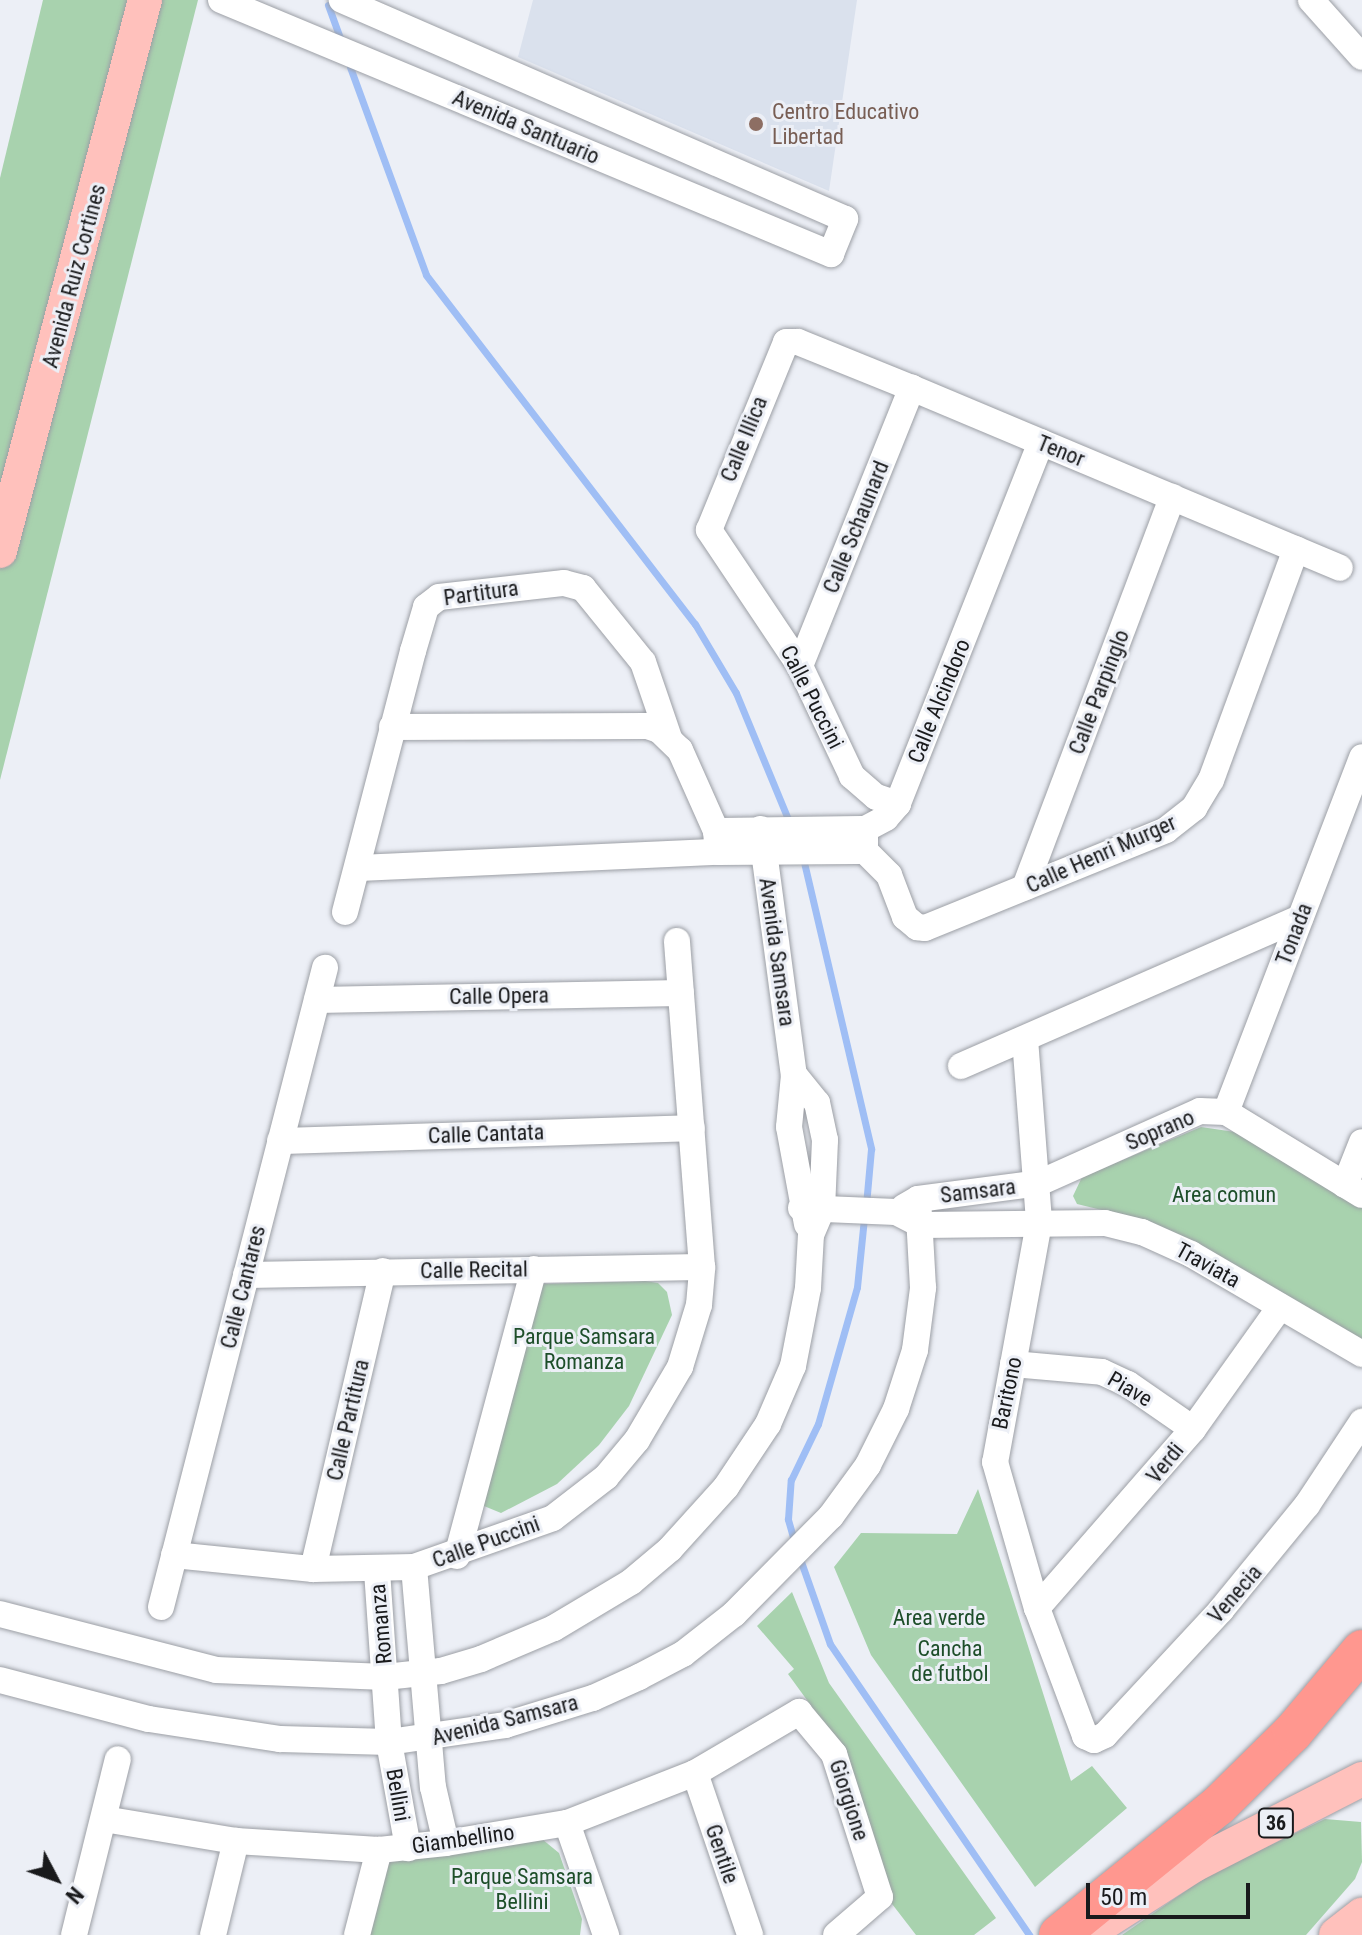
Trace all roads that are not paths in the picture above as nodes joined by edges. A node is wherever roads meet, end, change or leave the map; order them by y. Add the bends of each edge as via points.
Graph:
1 (145, 0) edge
2 (221, 0) edge
3 (342, 0) edge
4 (1311, 0) edge
5 (1362, 57) edge
6 (782, 346) joint
7 (912, 388) junction
8 (1041, 442) junction
9 (1172, 497) junction
10 (711, 533) joint
11 (1296, 549) junction
12 (0, 551) edge
13 (1340, 568) dead end
14 (800, 666) junction
15 (392, 727) junction
16 (669, 738) junction
17 (1362, 757) edge
18 (898, 804) junction
19 (773, 840) junction
20 (865, 840) junction
21 (717, 842) junction
22 (359, 868) junction
23 (1025, 887) junction
24 (345, 912) dead end
25 (1300, 918) junction
26 (677, 941) dead end
27 (325, 968) dead end
28 (681, 993) junction
29 (317, 1000) junction
30 (1025, 1039) junction
31 (961, 1066) dead end
32 (1226, 1112) junction
33 (692, 1128) junction
34 (280, 1141) junction
35 (1362, 1142) edge
36 (1039, 1183) junction
37 (1354, 1190) edge
38 (907, 1205) junction
39 (812, 1208) junction
40 (1039, 1223) junction
41 (922, 1225) junction
42 (702, 1267) junction
43 (534, 1269) junction
44 (383, 1271) junction
45 (246, 1275) junction
46 (1280, 1307) junction
47 (1362, 1354) edge
48 (1013, 1364) junction
49 (1362, 1422) edge
50 (1193, 1429) junction
51 (174, 1555) junction
52 (457, 1556) junction
53 (414, 1567) junction
54 (313, 1569) junction
55 (377, 1571) junction
56 (161, 1607) dead end
57 (1037, 1608) junction
58 (0, 1614) edge
59 (1362, 1650) edge
60 (422, 1675) junction
61 (385, 1677) junction
62 (0, 1680) edge
63 (798, 1712) joint
64 (1085, 1736) joint
65 (430, 1740) junction
66 (389, 1742) junction
67 (118, 1759) dead end
68 (695, 1773) junction
69 (1360, 1780) edge
70 (104, 1819) junction
71 (567, 1823) junction
72 (236, 1841) junction
73 (446, 1843) junction
74 (408, 1848) junction
75 (379, 1850) junction
76 (1362, 1915) edge
77 (74, 1935) edge
78 (213, 1935) edge
79 (357, 1935) edge
80 (606, 1935) edge
81 (750, 1935) edge
82 (836, 1935) edge
83 (1059, 1935) edge
84 (1085, 1935) edge
85 (1336, 1935) edge

1 - 12 main road, Avenida Ruiz Cortines
2 - 3 street, Avenida Santuario via 831,254 845,219
4 - 5 street
6 - 7 street, Tenor via 798,342
6 - 10 street, Calle Illica via 710,522
7 - 8 street, Tenor
7 - 14 street, Calle Schaunard
8 - 9 street, Tenor
8 - 18 street, Calle Alcindoro
9 - 11 street, Tenor
9 - 23 street, Calle Parpinglo
10 - 14 street, Calle Puccini
11 - 13 street, Tenor
11 - 23 street, Calle Henri Murger via 1211,780 1194,808 1166,830
14 - 18 street, Calle Puccini via 852,776 876,797
15 - 16 street via 647,726
15 - 16 street, Partitura via 430,602 564,583 595,599 643,662
15 - 22 street, Partitura
16 - 21 street
17 - 25 street, Tonada
18 - 20 street
19 - 20 street
19 - 21 street
19 - 39 street, Avenida Samsara via 794,1075 817,1103 823,1121
20 - 23 street, Calle Henri Murger via 889,875 908,921 925,928
21 - 22 street
22 - 24 street, Partitura
25 - 30 street
25 - 32 street, Tonada
26 - 28 street, Calle Puccini
27 - 29 street, Calle Cantares
28 - 29 street, Calle Opera
28 - 33 street, Calle Puccini
29 - 34 street, Calle Cantares
30 - 31 street
30 - 36 street, Baritono
32 - 36 street, Soprano via 1200,1111
32 - 37 street, Soprano
33 - 34 street, Calle Cantata
33 - 42 street, Calle Puccini
34 - 45 street, Calle Cantares
35 - 37 street
36 - 38 street, Samsara
36 - 40 street, Baritono
38 - 39 street
38 - 41 street
39 - 60 street, Avenida Samsara via 802,1326 781,1399 749,1455 700,1517 651,1566 577,1616 481,1659
40 - 41 street, Samsara
40 - 46 street, Traviata via 1105,1223 1142,1232
40 - 48 street, Baritono
41 - 65 street, Avenida Samsara via 920,1319 896,1409 859,1478 802,1548 708,1635 639,1677 550,1713
42 - 43 street, Calle Recital
42 - 52 street, Calle Puccini via 693,1333 660,1408 606,1477 553,1518
43 - 44 street, Calle Recital
43 - 52 street
44 - 45 street, Calle Recital
44 - 54 street, Calle Partitura
45 - 51 street, Calle Cantares
46 - 47 street, Traviata
46 - 50 street, Verdi
48 - 50 street, Piave via 1102,1372
48 - 57 street, Baritono via 995,1462
49 - 64 street, Venecia via 1307,1505 1221,1610 1105,1735 1094,1740
50 - 57 street, Verdi
51 - 54 street, Calle Puccini
51 - 56 street, Calle Cantares
52 - 53 street, Calle Puccini
53 - 55 street, Calle Puccini
53 - 60 street, Romanza
54 - 55 street, Calle Puccini
55 - 61 street, Romanza
57 - 64 street, Baritono
58 - 61 street, Avenida Samsara via 216,1670
59 - 83 highway via 1293,1732 1218,1806
60 - 61 street, Avenida Samsara
60 - 65 street, Romanza
61 - 66 street, Romanza
62 - 66 street, Avenida Samsara via 164,1721 280,1739
63 - 68 street, Giambellino
63 - 82 street, Giorgione via 834,1754 879,1900
65 - 66 street, Avenida Samsara
65 - 73 street, Bellini
66 - 74 street, Bellini
67 - 70 street
68 - 71 street, Giambellino
68 - 81 street, Gentile
69 - 84 main road, 36 via 1194,1865
70 - 72 street, Giambellino
70 - 77 street
71 - 73 street, Giambellino
71 - 80 street
72 - 75 street, Giambellino
72 - 78 street
73 - 74 street, Giambellino
74 - 75 street, Giambellino
75 - 79 street
76 - 85 main road

